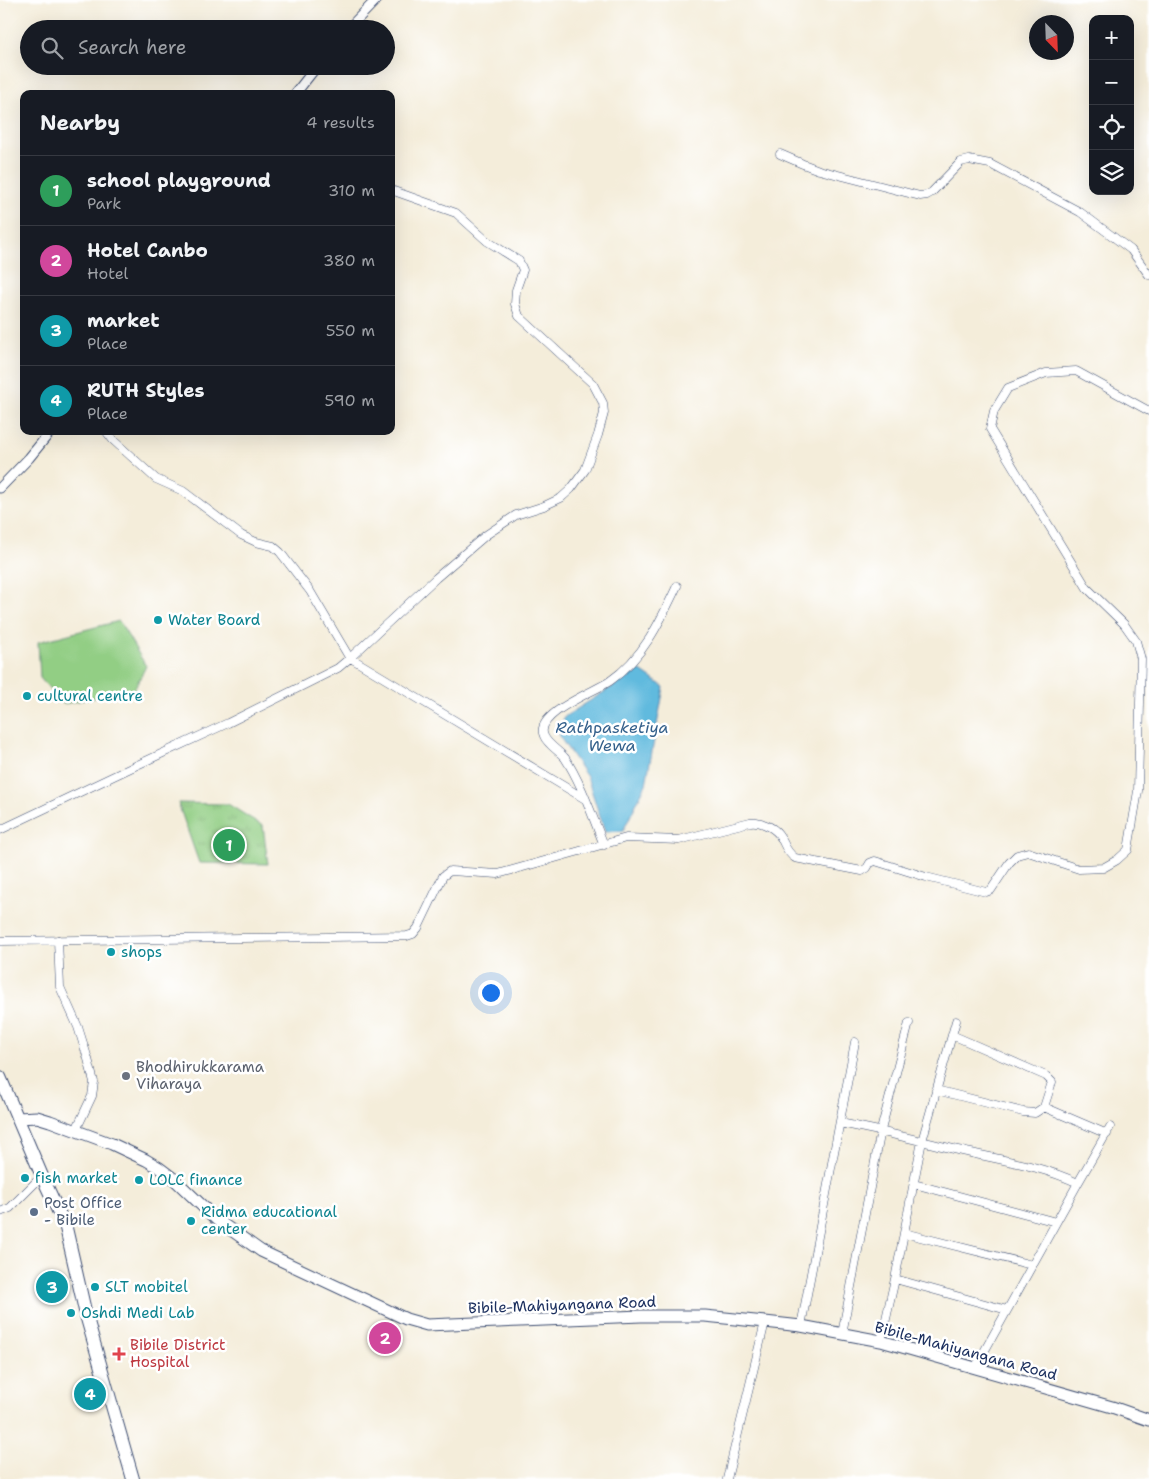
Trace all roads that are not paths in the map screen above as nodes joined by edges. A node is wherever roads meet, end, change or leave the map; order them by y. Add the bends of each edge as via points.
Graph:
1 (376, 0) edge
2 (357, 20) edge
3 (310, 75) edge
4 (298, 90) edge
5 (780, 154) dead end
6 (395, 191) edge
7 (1149, 275) edge
8 (1149, 411) edge
9 (48, 435) edge
10 (109, 435) edge
11 (0, 488) edge
12 (676, 586) dead end
13 (351, 657) junction
14 (585, 799) junction
15 (0, 830) edge
16 (604, 845) junction
17 (58, 940) junction
18 (0, 941) edge
19 (956, 1021) dead end
20 (909, 1023) dead end
21 (952, 1035) junction
22 (855, 1042) dead end
23 (0, 1077) edge
24 (936, 1090) junction
25 (1044, 1107) junction
26 (18, 1118) junction
27 (840, 1123) junction
28 (76, 1130) junction
29 (881, 1130) junction
30 (922, 1141) junction
31 (42, 1176) junction
32 (1078, 1183) junction
33 (914, 1184) junction
34 (0, 1212) edge
35 (1056, 1222) junction
36 (904, 1233) junction
37 (1032, 1266) junction
38 (895, 1279) junction
39 (1007, 1310) junction
40 (765, 1322) junction
41 (801, 1326) junction
42 (842, 1334) junction
43 (881, 1341) junction
44 (975, 1368) junction
45 (1149, 1420) edge
46 (132, 1479) edge
47 (727, 1479) edge

1 - 2 street
3 - 4 street
5 - 7 street via 819,170 920,196 932,192 961,162 969,160 990,164 1080,212 1131,250
6 - 13 street via 456,213 487,242 519,261 522,270 514,304 519,316 593,384 603,403 604,413 585,470 571,489 560,498 516,516 486,534
8 - 16 street via 1076,371 1046,373 1008,388 994,411 990,429 1087,588 1124,624 1136,641 1141,659 1138,791 1128,850 1117,860 1103,868 1079,869 1028,852 1008,863 991,890 986,892 875,861 862,871 795,858 789,854 776,829 758,821 679,840 626,838
9 - 11 street
10 - 13 street via 156,479 183,491 241,535 273,546 280,552 310,591
12 - 14 street via 659,624 629,667 564,706 545,723 544,736 564,757
13 - 14 street
13 - 15 street via 338,668 228,724
14 - 16 street
16 - 17 street via 498,874 450,871 444,876 418,928 407,936
17 - 18 street
17 - 28 street via 60,987 78,1027 94,1082 92,1096
19 - 21 street
20 - 29 street
21 - 24 street
21 - 25 street via 1046,1076 1052,1082
22 - 27 street
23 - 26 highway
24 - 25 street via 1022,1112 1035,1113
24 - 30 street
25 - 32 street via 1109,1131
26 - 28 main road, Bibile-Mahiyangana Road via 37,1118
26 - 31 highway
27 - 29 street
27 - 41 street
28 - 40 main road, Bibile-Mahiyangana Road via 158,1167 217,1220 262,1251 406,1319 427,1325 705,1316
29 - 30 street
29 - 42 street
30 - 32 street via 1037,1168
30 - 33 street
31 - 34 street via 10,1208
31 - 46 highway via 66,1228 86,1315
32 - 35 street
33 - 35 street
33 - 36 street
35 - 37 street
36 - 37 street
36 - 38 street
37 - 39 street
38 - 39 street
38 - 43 street
39 - 44 street
40 - 41 main road, Bibile-Mahiyangana Road
40 - 47 street
41 - 42 main road, Bibile-Mahiyangana Road
42 - 43 main road, Bibile-Mahiyangana Road
43 - 44 main road, Bibile-Mahiyangana Road
44 - 45 main road, Bibile-Mahiyangana Road

